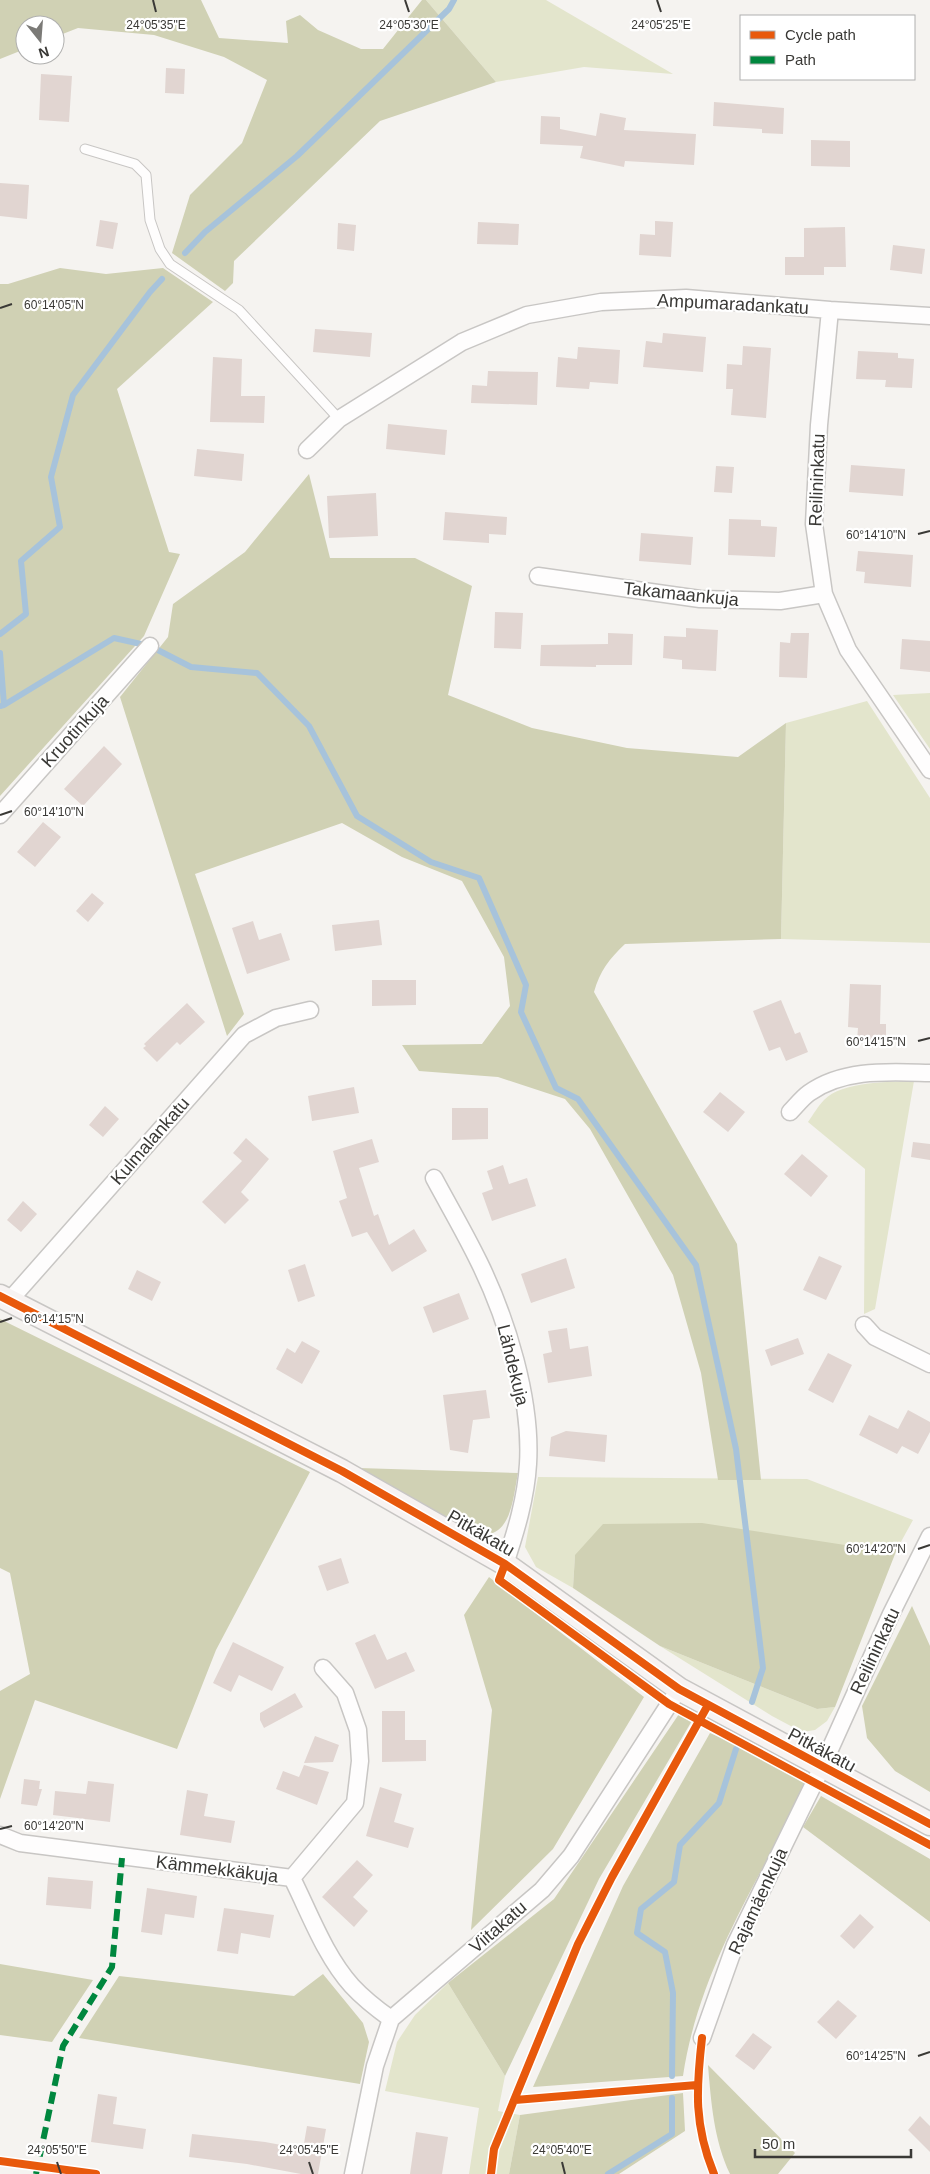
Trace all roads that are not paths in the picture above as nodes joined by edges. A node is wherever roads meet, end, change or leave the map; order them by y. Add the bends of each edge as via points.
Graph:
1 (85, 149) dead end
2 (830, 310) junction
3 (930, 316) edge
4 (339, 419) junction
5 (307, 450) dead end
6 (538, 576) dead end
7 (824, 594) junction
8 (150, 646) dead end
9 (930, 770) edge
10 (0, 815) edge
11 (310, 1010) dead end
12 (930, 1073) edge
13 (790, 1112) dead end
14 (434, 1178) dead end
15 (5, 1299) edge
16 (864, 1325) dead end
17 (930, 1364) edge
18 (930, 1536) edge
19 (505, 1564) junction
20 (323, 1668) dead end
21 (679, 1688) junction
22 (822, 1767) junction
23 (930, 1824) edge
24 (0, 1834) edge
25 (292, 1878) junction
26 (391, 2019) junction
27 (702, 2038) dead end
28 (353, 2174) edge

1 - 4 lane via 135,164 146,175 150,220 170,264 238,310
2 - 3 street, Ampumaradankatu
2 - 4 street, Ampumaradankatu via 686,298 601,302 527,315 462,342
2 - 7 street, Reilininkatu via 814,524
4 - 5 street, Ampumaradankatu
6 - 7 street, Takamaankuja via 700,599 780,601
7 - 9 street, Reilininkatu via 848,650
8 - 10 street, Kruotinkuja
11 - 15 street, Kulmalankatu via 276,1018 244,1035
12 - 13 street via 857,1074 810,1093
14 - 19 street, Lähdekuja via 480,1263 504,1324 525,1401 528,1464 520,1520
15 - 19 street, Pitkäkatu via 342,1471
16 - 17 street via 875,1337
18 - 22 street, Reilininkatu
19 - 21 street, Pitkäkatu
20 - 25 street via 345,1693 358,1730 360,1761 355,1803
21 - 22 street, Pitkäkatu
21 - 26 street, Viitakatu via 571,1856 548,1883
22 - 23 street, Pitkäkatu
22 - 27 street, Rajamäenkuja via 735,1945
24 - 25 street, Kämmekkäkuja via 20,1843
25 - 26 street, Kämmekkäkuja via 333,1960 352,1986
26 - 28 street via 375,2066

